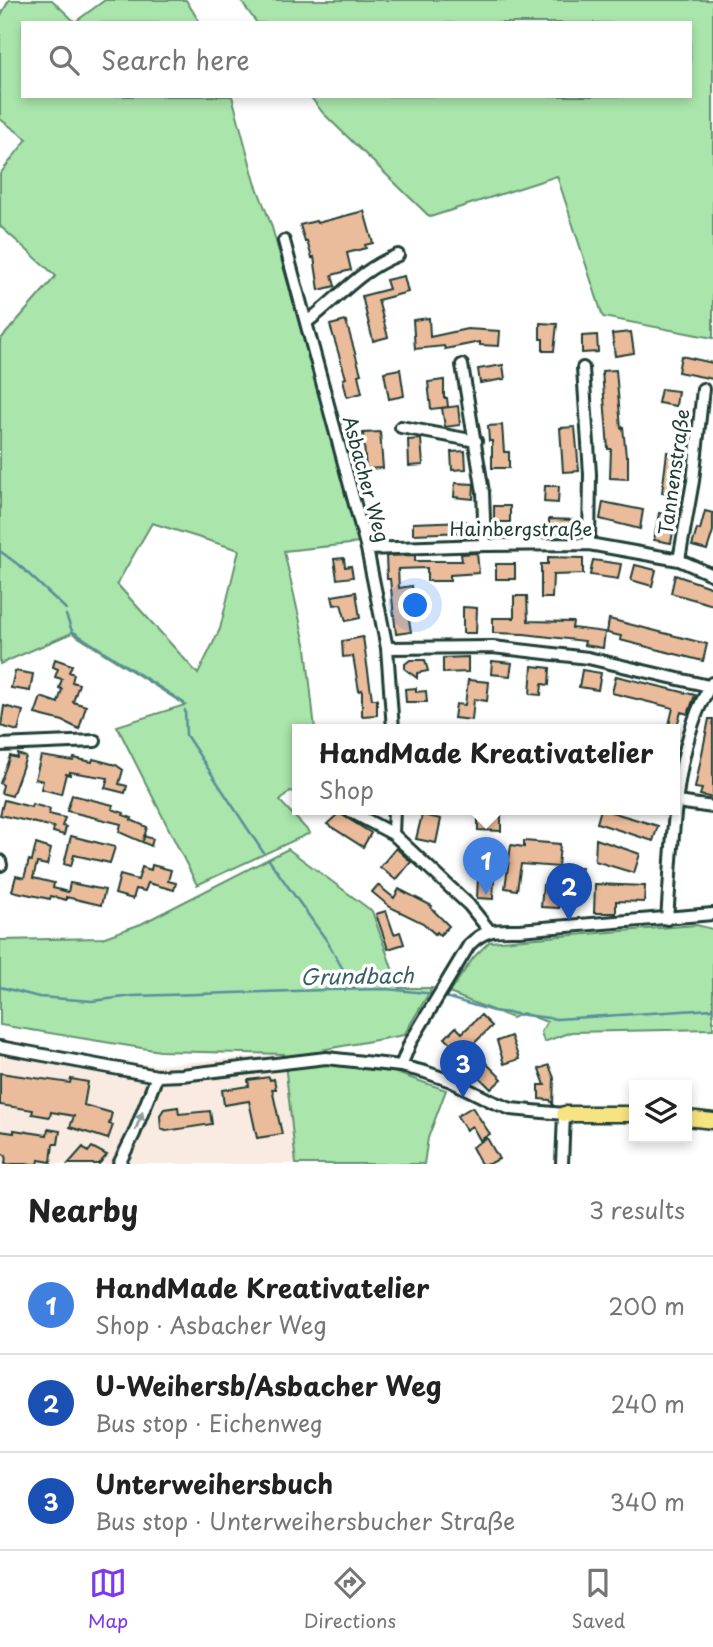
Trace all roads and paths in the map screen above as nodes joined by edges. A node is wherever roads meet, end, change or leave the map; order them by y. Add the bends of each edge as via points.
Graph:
1 (284, 241) dead end
2 (398, 256) dead end
3 (307, 322) junction
4 (462, 365) dead end
5 (583, 368) dead end
6 (703, 390) dead end
7 (401, 427) dead end
8 (476, 441) junction
9 (589, 544) junction
10 (485, 545) junction
11 (367, 550) junction
12 (679, 560) junction
13 (713, 575) edge
14 (387, 648) junction
15 (712, 685) edge
16 (393, 724) edge
17 (95, 741) dead end
18 (0, 746) edge
19 (680, 778) edge
20 (680, 802) edge
21 (713, 807) edge
22 (357, 815) edge
23 (394, 815) edge
24 (676, 815) edge
25 (393, 834) junction
26 (713, 914) edge
27 (667, 919) junction
28 (489, 930) junction
29 (0, 1047) edge
30 (401, 1066) junction
31 (157, 1076) junction
32 (564, 1114) junction
33 (629, 1114) edge
34 (692, 1119) edge
35 (713, 1121) edge
36 (118, 1164) edge
37 (562, 1164) edge

1 - 3 street, Asbacher Weg
2 - 3 street via 378,263
3 - 11 street, Asbacher Weg
4 - 8 street
5 - 9 street
6 - 12 street, Tannenstraße via 694,481
7 - 8 street
8 - 10 street
9 - 10 street, Hainbergstraße
9 - 12 street, Hainbergstraße
10 - 11 street, Hainbergstraße
11 - 14 street, Asbacher Weg
12 - 13 street, Hainbergstraße
14 - 15 street via 493,647 588,658
14 - 16 street, Asbacher Weg
15 - 19 street via 689,734
17 - 18 street
20 - 21 street
22 - 25 street
23 - 25 street
24 - 27 street
25 - 28 street via 469,905
26 - 27 street
27 - 28 street
28 - 30 street via 469,945
29 - 31 street
30 - 31 street via 326,1058
30 - 32 street via 451,1081 510,1109
36 -> 31 street
32 - 33 main road
32 - 37 street
34 - 35 main road

